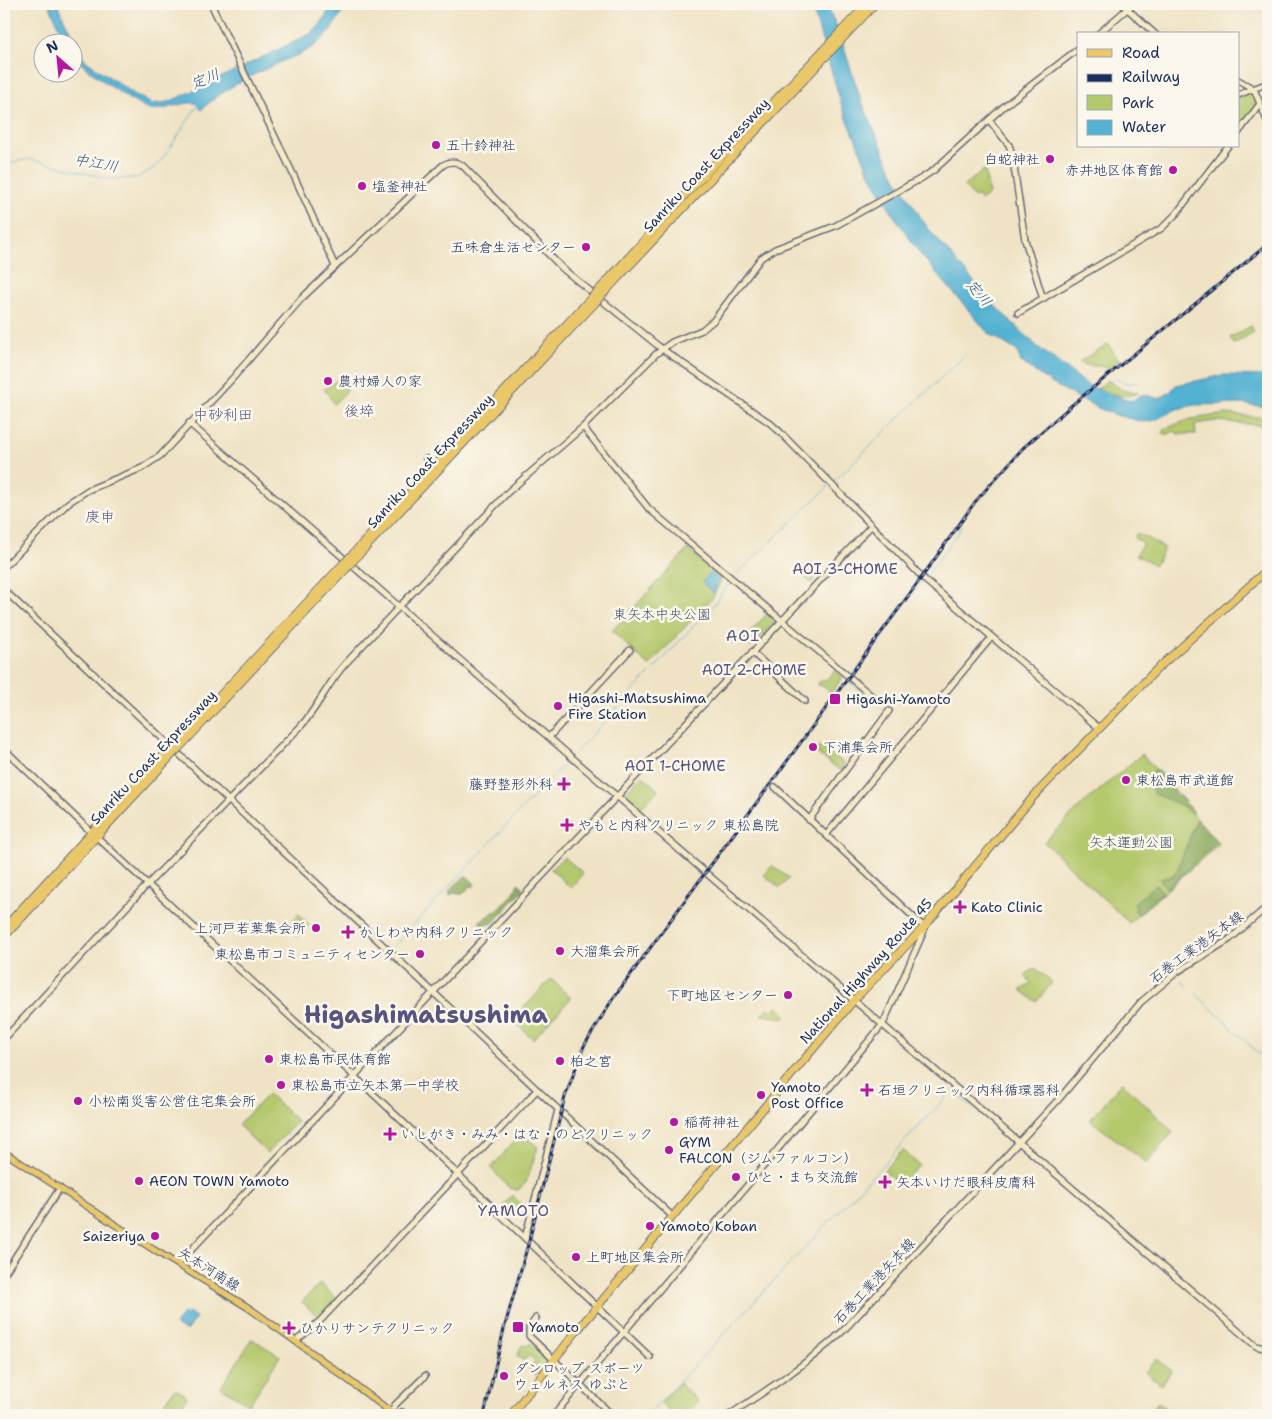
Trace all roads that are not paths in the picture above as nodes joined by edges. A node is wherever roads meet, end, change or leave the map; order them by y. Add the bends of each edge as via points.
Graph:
1 (211, 4) edge
2 (867, 4) edge
3 (875, 4) edge
4 (1122, 4) edge
5 (1133, 4) edge
6 (1128, 9) junction
7 (854, 21) junction
8 (1100, 32) edge
9 (1153, 32) edge
10 (1077, 50) edge
11 (1240, 81) edge
12 (1268, 83) edge
13 (1254, 89) junction
14 (1240, 95) edge
15 (1260, 104) junction
16 (989, 120) junction
17 (1268, 124) edge
18 (1240, 130) edge
19 (1226, 148) edge
20 (335, 266) junction
21 (1043, 298) junction
22 (1018, 313) dead end
23 (662, 349) junction
24 (189, 423) junction
25 (583, 427) junction
26 (871, 526) junction
27 (4, 567) edge
28 (1268, 569) edge
29 (4, 590) edge
30 (399, 607) junction
31 (782, 620) junction
32 (991, 638) junction
33 (630, 650) dead end
34 (752, 652) junction
35 (873, 697) dead end
36 (805, 701) dead end
37 (889, 711) dead end
38 (1099, 728) junction
39 (549, 737) junction
40 (4, 749) edge
41 (170, 753) junction
42 (775, 787) dead end
43 (617, 795) junction
44 (228, 800) junction
45 (809, 820) junction
46 (89, 830) dead end
47 (826, 835) junction
48 (99, 839) dead end
49 (148, 885) junction
50 (1268, 906) edge
51 (4, 928) edge
52 (924, 928) junction
53 (4, 937) edge
54 (433, 992) junction
55 (854, 1000) junction
56 (883, 1024) junction
57 (4, 1039) edge
58 (354, 1078) junction
59 (537, 1090) junction
60 (558, 1110) junction
61 (1018, 1143) junction
62 (4, 1152) edge
63 (457, 1175) junction
64 (60, 1188) junction
65 (672, 1216) junction
66 (525, 1238) junction
67 (178, 1264) junction
68 (4, 1274) edge
69 (598, 1306) junction
70 (536, 1318) dead end
71 (624, 1333) junction
72 (296, 1341) junction
73 (1268, 1349) edge
74 (650, 1357) dead end
75 (554, 1359) junction
76 (425, 1376) dead end
77 (580, 1384) junction
78 (392, 1414) edge
79 (511, 1415) edge
80 (554, 1415) edge
81 (612, 1415) edge
82 (729, 1415) edge

1 - 20 street
2 - 7 highway, Sanriku Coast Expressway
3 - 7 highway, Sanriku Coast Expressway
4 - 6 street
5 - 6 street
6 - 8 street
6 - 9 street
7 - 41 highway, Sanriku Coast Expressway, bridge
10 - 16 street
11 - 13 street
12 - 13 street
13 - 14 street
13 - 15 street
15 - 17 street
15 - 18 street
16 - 21 street via 1012,154 1025,240
16 - 23 street via 934,170 905,188 835,226 766,254 714,320 702,330 675,340
19 - 21 street via 1167,224
20 - 23 street via 443,165 454,162 462,166 563,270
20 - 24 street
21 - 22 street
23 - 25 street
23 - 26 street via 770,423
24 - 27 street via 151,463 88,490 68,503
24 - 30 street
25 - 30 street via 508,492
25 - 31 street via 649,509
26 - 31 street
26 - 32 street
28 - 38 highway, National Highway Route 45 via 1189,638
29 - 44 street
30 - 39 street
30 - 44 street via 337,673 301,726
31 - 34 street
31 - 35 street
32 - 38 street
32 - 47 street
33 - 39 street
34 - 36 street
34 - 43 street
37 - 45 street
38 - 52 highway, National Highway Route 45 via 1034,796
39 - 43 street
40 - 46 street
41 - 51 highway, Sanriku Coast Expressway via 122,799
41 - 53 highway, Sanriku Coast Expressway
42 - 45 street
43 - 54 street
43 - 55 street
44 - 49 street
44 - 54 street
45 - 47 street
47 - 52 street
48 - 49 street
49 - 57 street
49 - 58 street
50 - 61 street, 石巻工業港矢本線 via 1230,939 1177,972 1151,993
52 - 55 highway, National Highway Route 45
52 - 56 street
54 - 58 street
54 - 59 street
55 - 56 street
55 - 65 highway, National Highway Route 45
56 - 61 street
56 - 71 street
58 - 63 street
58 - 67 street
59 - 60 street
59 - 63 street
60 - 65 street
60 - 66 street
61 - 73 street via 1242,1335 1256,1346
61 - 82 street, 石巻工業港矢本線 via 843,1331 793,1373
62 - 64 main road, 矢本河南線
63 - 66 street
63 - 72 street via 320,1321
64 - 67 main road, 矢本河南線
64 - 68 street
65 - 69 highway, National Highway Route 45
66 - 69 street
67 - 72 main road, 矢本河南線
69 - 71 street
69 - 75 highway, National Highway Route 45
70 - 75 street via 528,1335
71 - 74 street
71 - 77 street
72 - 78 main road, 矢本河南線
75 - 77 street
75 - 79 highway, National Highway Route 45
76 - 78 street via 395,1405
77 - 80 street
77 - 81 street

